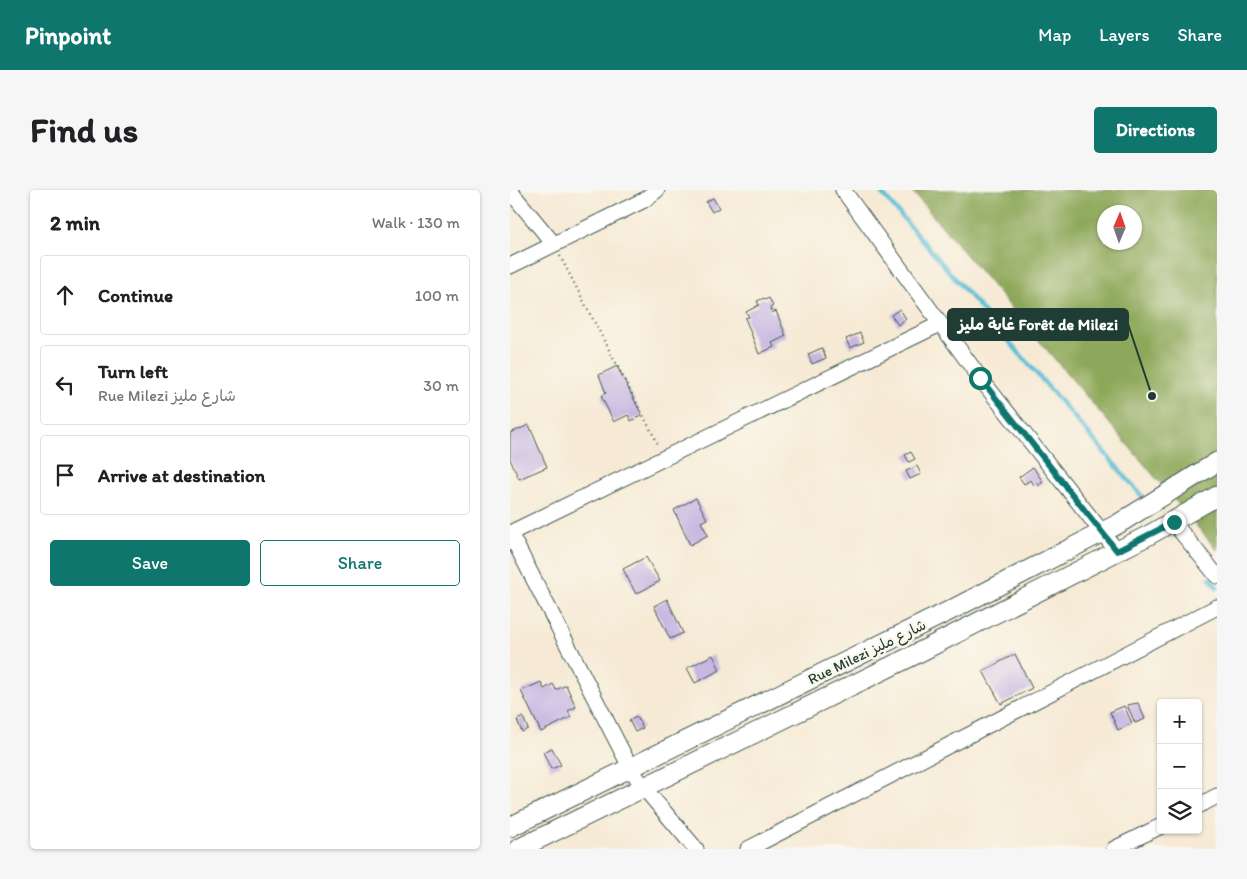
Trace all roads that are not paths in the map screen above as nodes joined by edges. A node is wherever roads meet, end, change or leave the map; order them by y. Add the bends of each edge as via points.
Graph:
1 (658, 190) edge
2 (843, 190) edge
3 (510, 191) edge
4 (553, 244) junction
5 (510, 266) edge
6 (940, 324) junction
7 (1217, 462) edge
8 (1217, 496) edge
9 (1174, 522) junction
10 (1103, 532) junction
11 (510, 533) edge
12 (1117, 551) junction
13 (1217, 576) edge
14 (1217, 607) edge
15 (631, 769) junction
16 (644, 788) junction
17 (1217, 796) edge
18 (1202, 804) edge
19 (510, 827) edge
20 (1157, 828) edge
21 (518, 849) edge
22 (696, 849) edge
23 (748, 849) edge
24 (1114, 849) edge

1 - 4 street
2 - 6 street
3 - 4 street
4 - 5 street
6 - 10 street
6 - 11 street
7 - 10 street, Rue Milezi شارع مليز
8 - 9 street, Rue Milezi شارع مليز
9 - 12 street, Rue Milezi شارع مليز
9 - 13 street
10 - 12 street
10 - 15 street, Rue Milezi شارع مليز
11 - 15 street
12 - 16 street, Rue Milezi شارع مليز
14 - 23 street
15 - 16 street
15 - 19 street, Rue Milezi شارع مليز
16 - 21 street, Rue Milezi شارع مليز
16 - 22 street
17 - 18 street
20 - 24 street

